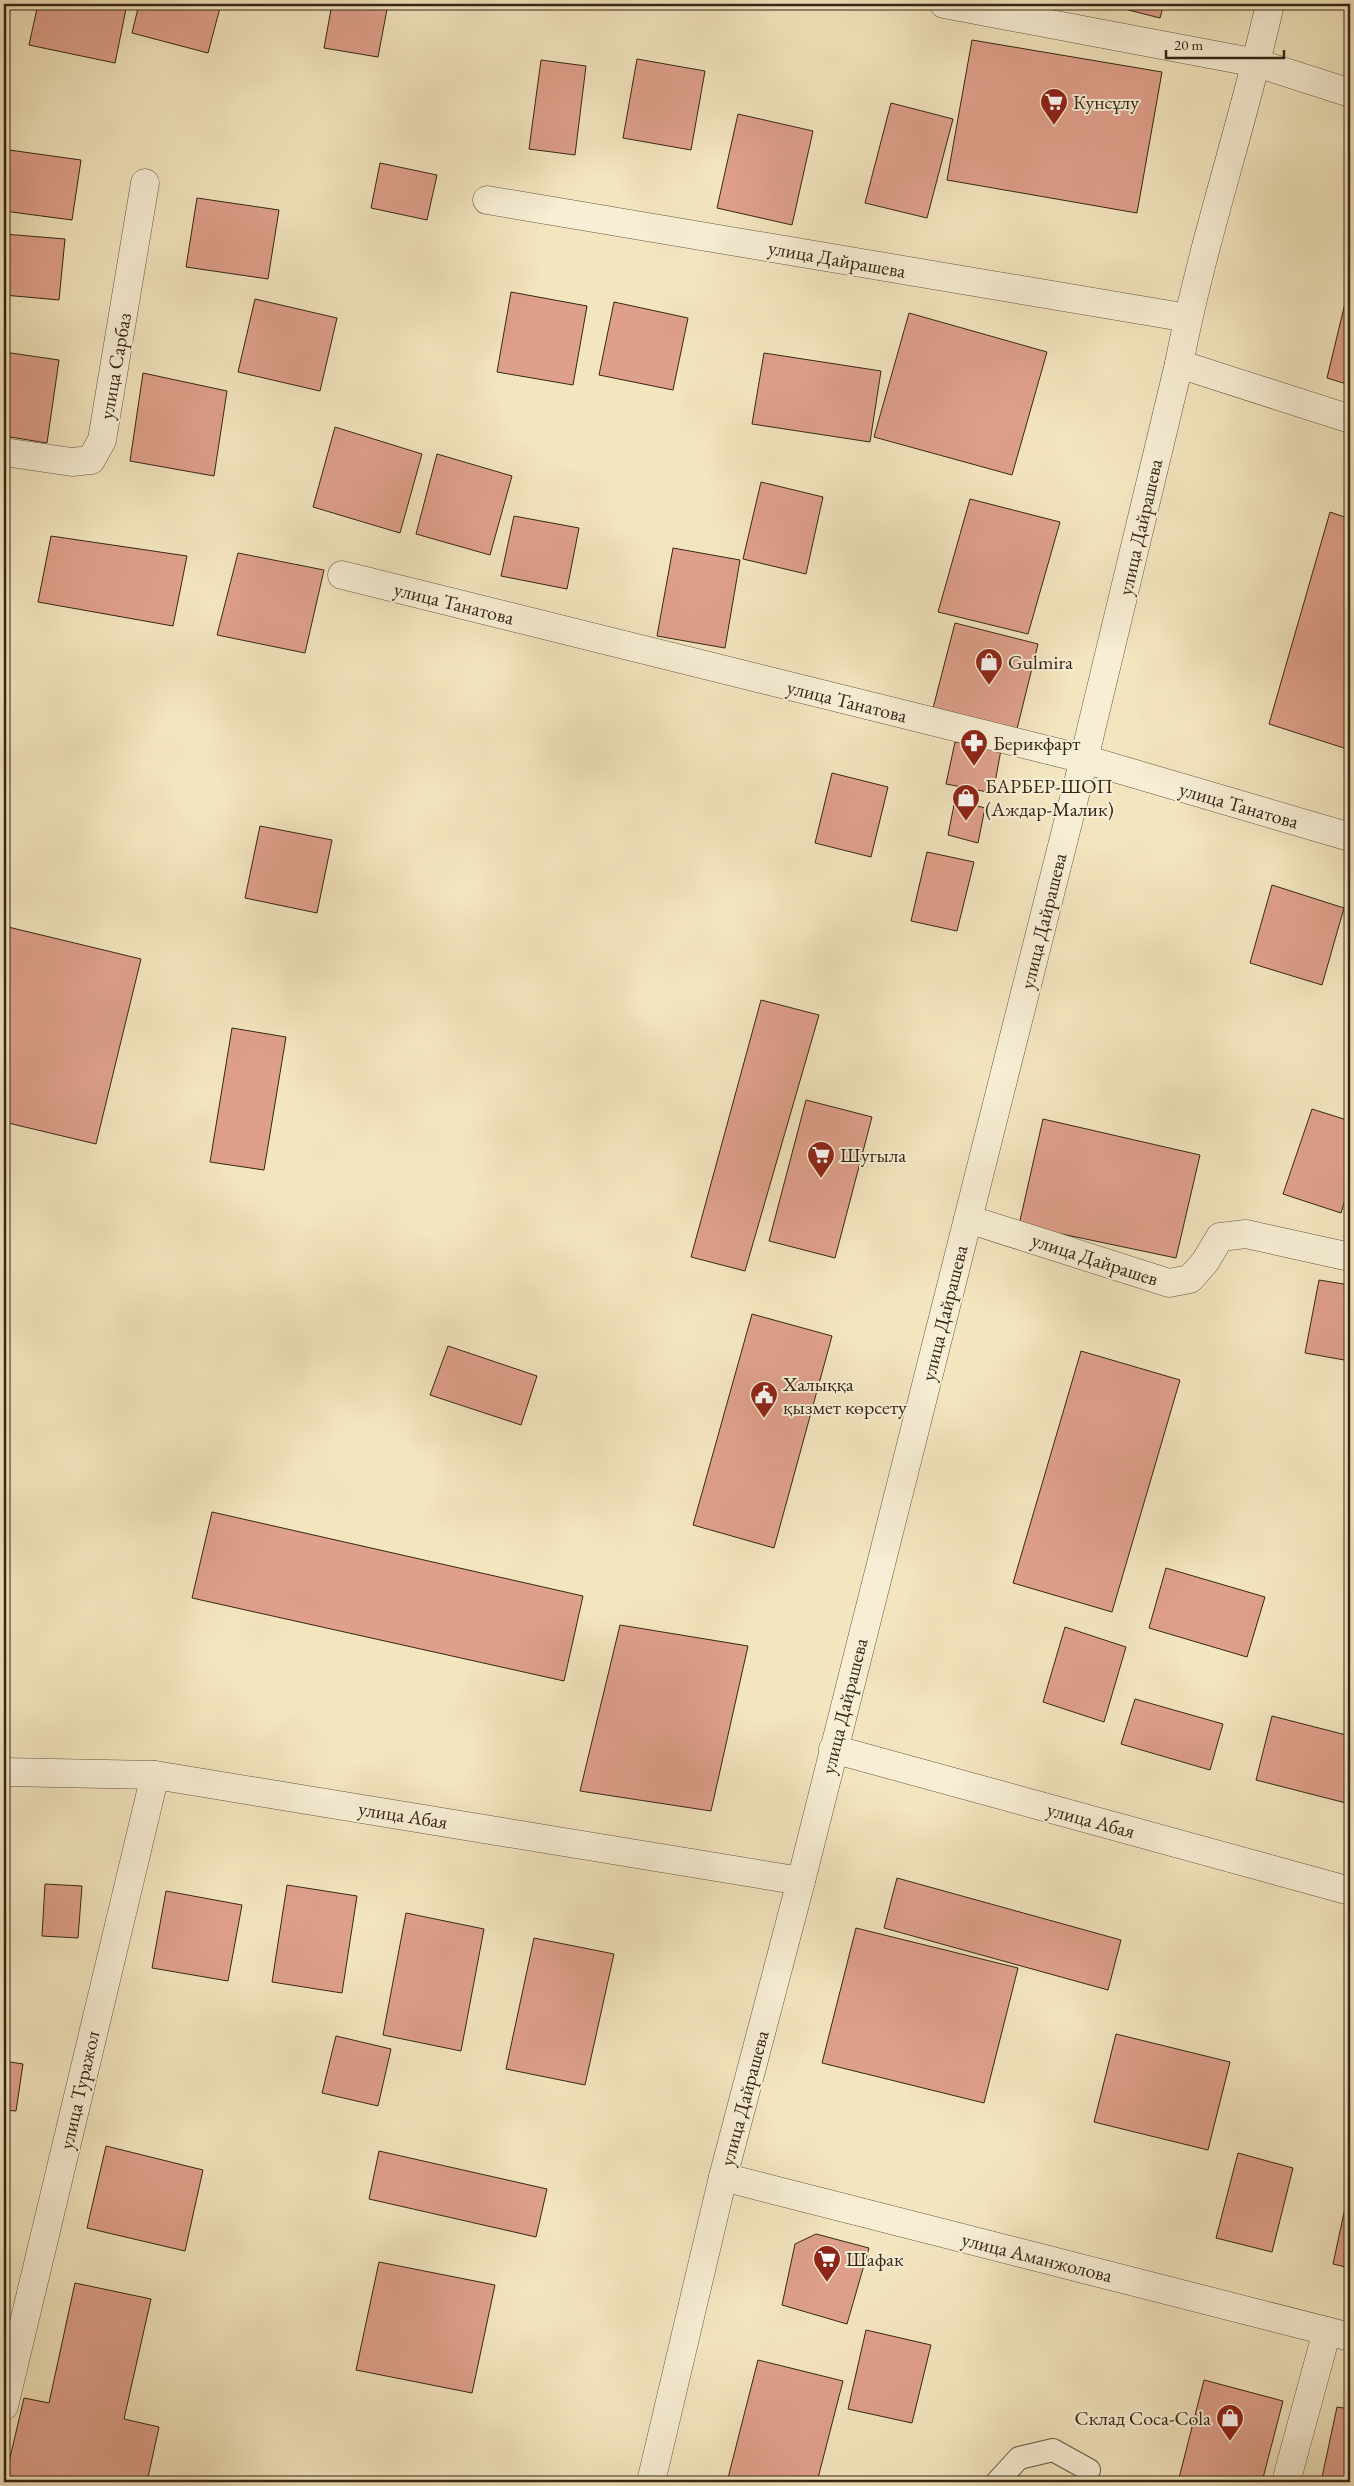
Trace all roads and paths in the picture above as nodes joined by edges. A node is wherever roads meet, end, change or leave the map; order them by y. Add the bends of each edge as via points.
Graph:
1 (944, 4) edge
2 (1270, 4) edge
3 (1257, 63) junction
4 (1350, 93) edge
5 (145, 183) dead end
6 (487, 200) dead end
7 (1188, 318) junction
8 (1179, 364) junction
9 (1350, 419) edge
10 (4, 452) edge
11 (342, 575) dead end
12 (1084, 760) junction
13 (1350, 837) edge
14 (968, 1219) junction
15 (1350, 1256) edge
16 (833, 1749) junction
17 (4, 1772) edge
18 (155, 1775) junction
19 (801, 1881) junction
20 (1350, 1891) edge
21 (724, 2177) junction
22 (1339, 2334) edge
23 (4, 2406) edge
24 (1089, 2470) dead end
25 (651, 2482) edge
26 (997, 2482) edge
27 (1286, 2482) edge

1 - 3 street
2 - 3 street, улица Дайрашева
3 - 4 street
3 - 7 street, улица Дайрашева
5 - 10 street, улица Сарбаз via 102,440 91,460 72,462
6 - 7 street, улица Дайрашева
7 - 8 street, улица Дайрашева
8 - 9 street
8 - 12 street, улица Дайрашева
11 - 12 street, улица Танатова
12 - 13 street, улица Танатова
12 - 14 street, улица Дайрашева
14 - 15 street, улица Дайрашев via 1169,1283 1190,1280 1220,1237 1246,1234
14 - 16 street, улица Дайрашева
16 - 19 street, улица Дайрашева
16 - 20 street, улица Абая
17 - 18 street, улица Абая
18 - 19 street, улица Абая
18 - 23 street, улица Туражол
19 - 21 street, улица Дайрашева
21 - 22 street, улица Аманжолова
21 - 25 street, улица Дайрашева
22 - 27 street
24 - 26 lane via 1053,2450 1019,2458

